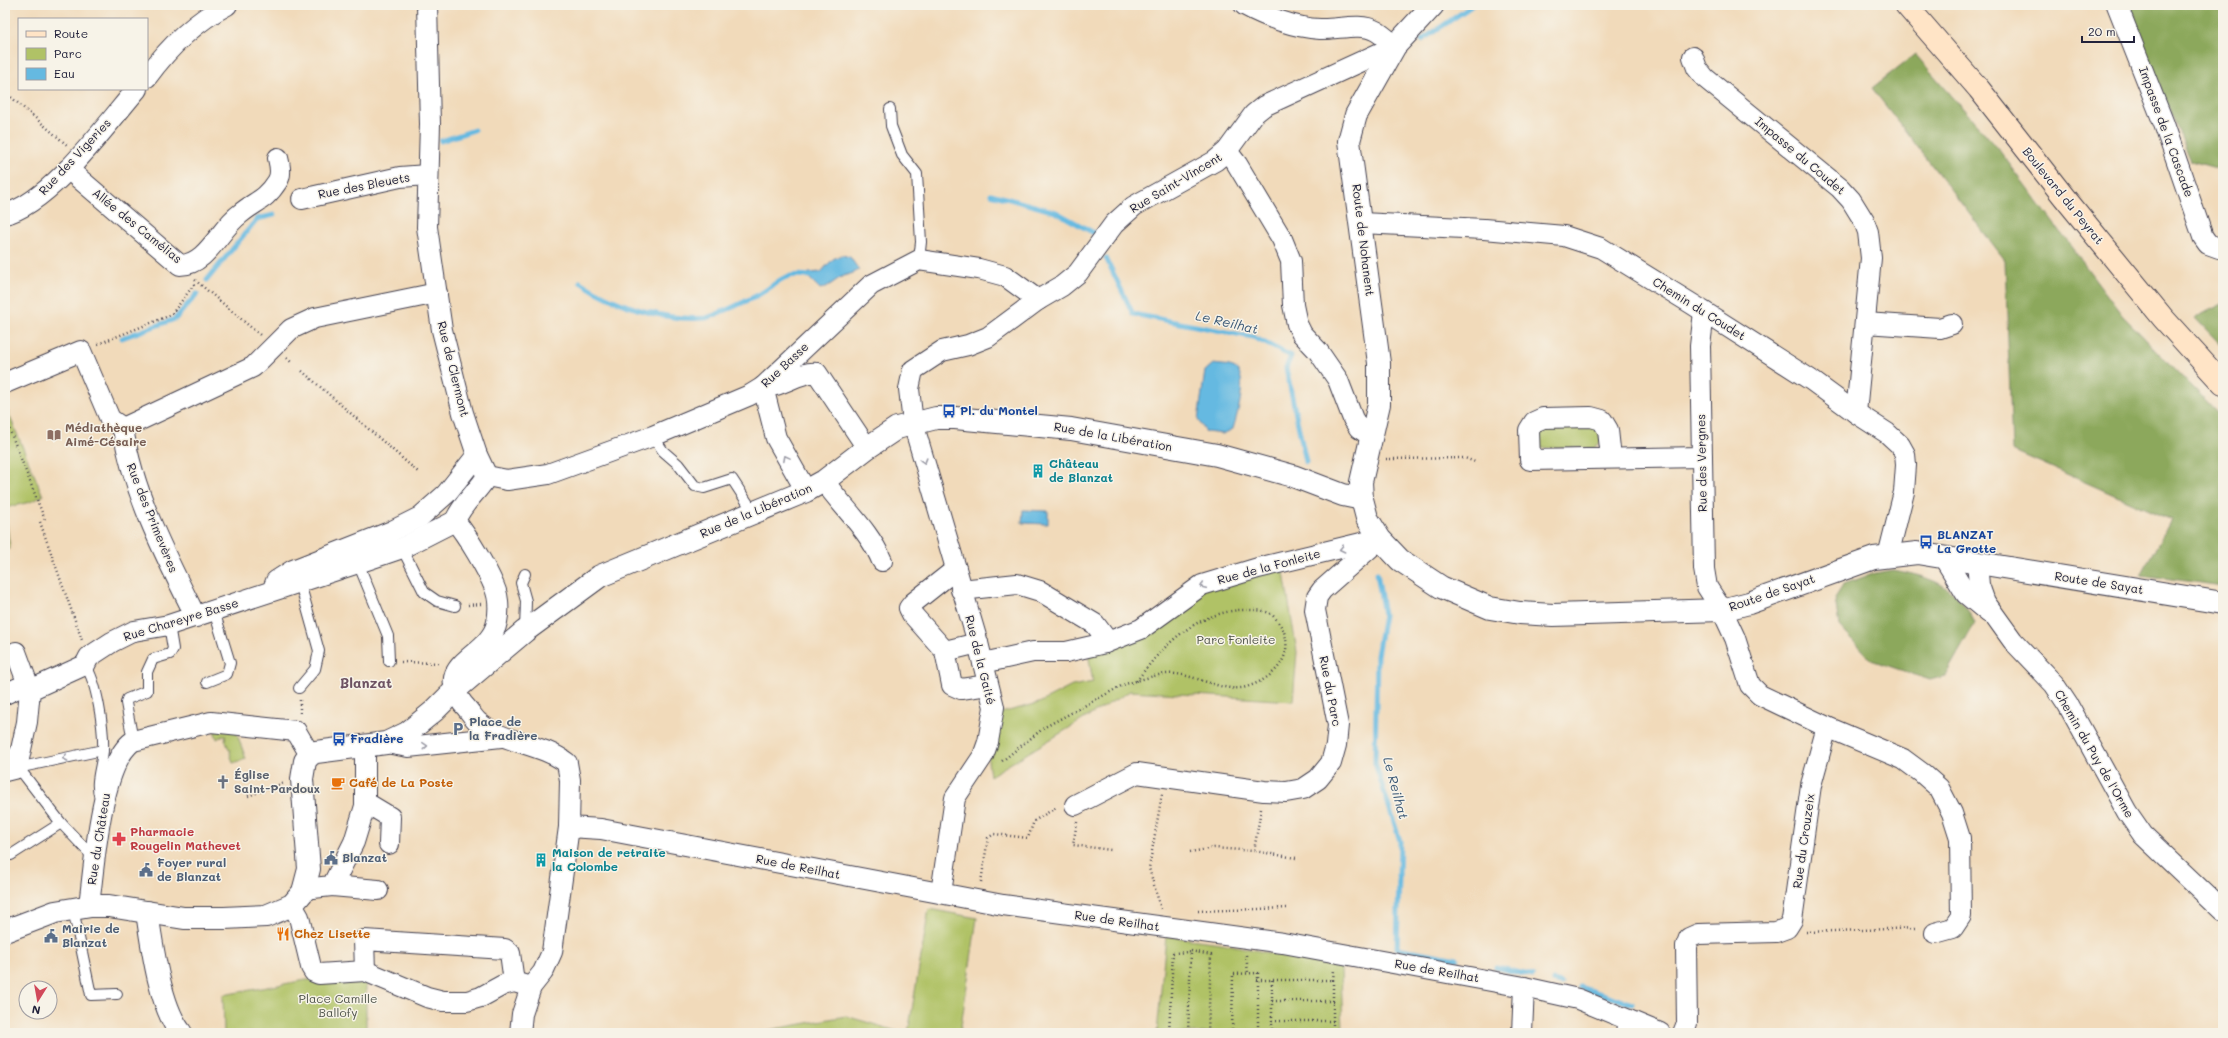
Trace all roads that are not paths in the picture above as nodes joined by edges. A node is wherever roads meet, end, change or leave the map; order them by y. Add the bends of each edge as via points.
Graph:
1 (227, 5) edge
2 (427, 5) edge
3 (1244, 5) edge
4 (1433, 5) edge
5 (1906, 5) edge
6 (2117, 5) edge
7 (1395, 46) junction
8 (1693, 57) dead end
9 (148, 76) edge
10 (136, 90) edge
11 (890, 109) dead end
12 (1227, 151) junction
13 (278, 158) dead end
14 (74, 162) junction
15 (427, 175) junction
16 (302, 199) dead end
17 (5, 214) edge
18 (1361, 223) junction
19 (2223, 246) edge
20 (919, 260) junction
21 (437, 293) junction
22 (1038, 300) junction
23 (1704, 312) junction
24 (1866, 323) junction
25 (1952, 324) dead end
26 (5, 383) edge
27 (2223, 384) edge
28 (763, 387) junction
29 (1856, 413) junction
30 (913, 423) junction
31 (123, 428) junction
32 (653, 436) junction
33 (1369, 445) junction
34 (867, 448) junction
35 (477, 456) junction
36 (1702, 456) junction
37 (1611, 458) dead end
38 (487, 476) junction
39 (815, 486) junction
40 (1362, 499) junction
41 (754, 513) junction
42 (455, 521) junction
43 (1380, 539) junction
44 (402, 548) junction
45 (1888, 556) junction
46 (1944, 558) junction
47 (882, 561) dead end
48 (1977, 562) junction
49 (358, 563) junction
50 (956, 569) junction
51 (525, 574) dead end
52 (300, 583) junction
53 (961, 590) junction
54 (273, 591) junction
55 (2223, 603) edge
56 (455, 606) road end
57 (1722, 610) junction
58 (205, 614) junction
59 (1994, 617) junction
60 (169, 625) junction
61 (525, 631) junction
62 (1105, 643) junction
63 (978, 644) junction
64 (945, 651) junction
65 (16, 652) dead end
66 (87, 661) junction
67 (388, 661) road end
68 (983, 663) junction
69 (207, 682) dead end
70 (988, 685) junction
71 (300, 688) road end
72 (30, 690) junction
73 (455, 690) junction
74 (5, 694) edge
75 (1826, 727) junction
76 (501, 737) junction
77 (133, 741) junction
78 (386, 744) junction
79 (365, 747) junction
80 (5, 750) edge
81 (103, 750) junction
82 (310, 754) junction
83 (11, 770) edge
84 (365, 802) junction
85 (103, 804) junction
86 (1075, 805) road end
87 (61, 822) junction
88 (569, 827) junction
89 (389, 844) dead end
90 (11, 855) dead end
91 (95, 859) junction
92 (332, 886) junction
93 (378, 890) dead end
94 (941, 893) junction
95 (298, 897) junction
96 (82, 908) junction
97 (2223, 911) edge
98 (147, 912) junction
99 (5, 931) edge
100 (1935, 934) road end
101 (365, 972) junction
102 (522, 985) junction
103 (1524, 987) junction
104 (117, 994) dead end
105 (1622, 1025) edge
106 (181, 1033) edge
107 (520, 1033) edge
108 (1522, 1033) edge
109 (1660, 1033) edge
110 (1683, 1033) edge

1 - 9 street via 208,15 168,50
2 - 15 street, Rue de Clermont via 430,124
3 - 7 street via 1258,13 1286,22 1320,29 1375,30
4 - 7 street, Route de Nohanent
5 - 27 main road, Boulevard du Peyrat via 1979,89 2064,198 2163,318
6 - 19 street, Impasse de la Cascade via 2164,124 2203,237 2214,248
7 - 12 street, Rue Saint-Vincent via 1264,106 1254,114
7 - 18 street, Route de Nohanent via 1356,115 1350,141
8 - 24 street, Impasse du Coudet via 1705,78 1852,200 1864,221 1870,246 1871,267
10 - 14 street, Rue des Vigeries
11 - 20 lane via 891,126 902,155 918,174 921,242
12 - 22 street, Rue Saint-Vincent via 1198,171 1134,206 1114,224 1078,273
12 - 33 street via 1278,233 1291,261 1293,305 1297,324 1338,380 1353,419
13 - 14 street, Allée des Camélias via 278,180 270,191 262,201 239,214 201,257 193,273 180,265
14 - 17 street, Rue des Vigeries via 43,195 17,211
15 - 16 street, Rue des Bleuets via 400,177
15 - 21 street, Rue de Clermont via 427,227
18 - 23 street, Chemin du Coudet via 1525,231 1564,236 1601,248
18 - 33 street, Route de Nohanent via 1379,363 1379,404
20 - 22 street via 979,269 1005,276
20 - 28 street, Rue Basse via 871,284
21 - 31 street via 315,318 291,329 253,367
21 - 35 street, Rue de Clermont via 442,330
22 - 30 street, Rue Saint-Vincent via 988,337 942,351 913,370 909,389
23 - 29 street, Chemin du Coudet via 1811,380
23 - 36 street, Rue des Vergnes via 1700,346
24 - 25 street via 1940,328
24 - 29 street, Impasse du Coudet
26 - 31 street via 81,351 110,419
28 - 32 street, Rue Basse via 750,395
28 - 34 street via 775,387 809,372 817,373
39 -> 28 street via 776,438
29 - 45 street, Chemin du Coudet via 1887,433 1900,445 1905,454 1904,492
30 - 34 street, Rue de la Libération via 897,428
30 - 40 street, Rue de la Libération via 936,418 955,418 1071,429 1217,455
30 -> 50 street, Rue de la Gaité
31 - 58 street, Rue des Primevères via 127,456 161,547
32 - 38 street, Rue Basse via 548,474 507,480
32 - 41 lane via 695,486 704,488 732,479
33 - 40 street, Route de Nohanent via 1361,482
34 - 39 street, Rue de la Libération
35 - 38 street, Rue de Clermont
35 - 54 street via 446,494 420,517 392,531 293,570 276,581
36 - 37 street
36 - 57 street, Rue des Vergnes via 1704,569 1707,587
38 - 42 street via 481,487 459,511
39 - 41 street, Rue de la Libération
39 - 47 street via 855,518 879,552
40 - 43 street, Route de Sayat via 1367,518
41 - 61 street, Rue de la Libération via 600,576
42 - 44 street, Rue Chareyre Basse
42 - 73 street via 494,587 498,603 496,624 488,642 458,667 453,682
43 - 57 street, Route de Sayat via 1400,560 1441,587 1490,608 1520,613 1553,614
43 -> 62 street, Rue de la Fonleite via 1258,568 1202,586 1141,629
43 - 86 street, Rue du Parc via 1333,579 1317,597 1315,610 1338,725 1336,745 1330,763 1318,778 1303,788 1286,792 1264,792 1137,772
44 - 49 street, Rue Chareyre Basse
44 - 56 lane via 424,592 437,601
45 - 46 street, Route de Sayat via 1917,553
45 - 57 street, Route de Sayat via 1874,558 1749,603
46 - 48 street, Route de Sayat
46 - 59 street via 1966,594
48 - 55 street, Route de Sayat
48 - 59 street, Chemin du Puy de l'Orme via 1979,585
49 - 52 street, Rue Chareyre Basse
49 - 67 lane via 388,636
50 - 53 street, Rue de la Gaité
50 - 64 street via 910,608 912,614
51 - 61 lane via 521,583 526,601
52 - 54 street, Rue Chareyre Basse
52 - 71 lane via 319,651 315,669
53 - 62 street via 1017,584 1040,591 1095,624 1104,636
53 - 63 street, Rue de la Gaité
54 - 58 street, Rue Chareyre Basse
57 - 75 street via 1735,638 1746,677 1753,690
58 - 60 street, Rue Chareyre Basse
58 - 69 lane via 230,663 227,674
59 - 97 street, Chemin du Puy de l'Orme via 2054,684 2127,812 2143,835
60 - 66 street, Rue Chareyre Basse via 134,632 112,642
60 - 77 lane via 173,649 170,654 153,659 147,672 147,691 127,699
61 - 73 street, Rue de la Libération
62 - 68 street, Rue de la Fonleite via 1066,652 1033,652
63 - 64 street
63 - 68 street, Rue de la Gaité
64 - 70 street via 952,685 961,689
65 - 72 street
66 - 72 street, Rue Chareyre Basse
66 - 81 lane via 96,688
68 - 70 street, Rue de la Gaité
70 - 94 street, Rue de la Gaité via 994,707 988,742 983,756 954,798
72 - 74 street, Rue Chareyre Basse via 18,688
72 - 83 street via 27,722
73 - 76 street via 476,720
73 - 78 street via 407,733
75 - 100 street via 1903,760 1939,788 1952,813 1960,838 1961,916 1953,928
75 - 110 street, Rue du Crouzeix via 1811,786 1792,920 1787,928 1776,932 1698,934 1689,938 1686,946 1687,1023
78 -> 76 street via 408,747
76 - 88 street via 557,755 567,763 570,780
77 - 82 street via 211,722 296,731
77 - 85 street, Rue du Château via 124,747
78 - 79 street
79 - 82 street via 330,749
79 - 84 street
80 - 83 lane
81 -> 83 lane
81 - 85 lane via 97,790
82 - 95 street via 302,768 308,869
83 - 87 lane
84 - 89 street via 390,818
84 - 92 street via 354,842
85 - 91 street, Rue du Château
87 - 90 lane
87 - 91 lane
88 - 94 street, Rue de Reilhat via 601,829
88 - 102 street via 552,952 543,972
91 - 96 street, Rue du Château via 90,897
92 - 93 street
92 - 95 street
94 - 103 street, Rue de Reilhat via 1003,905 1282,943
95 - 98 street via 266,916 184,918
95 - 101 street via 299,917 314,972
96 - 98 street via 109,906
96 - 99 street via 55,912
96 - 104 lane via 91,995
98 - 106 street via 165,1000 174,1024
101 - 102 street via 443,1001 467,1001 504,985
101 - 102 street via 364,940 505,948 510,953
102 - 107 street
103 - 105 street, Rue de Reilhat via 1578,999
103 - 108 street
105 - 109 street, Rue de Reilhat

